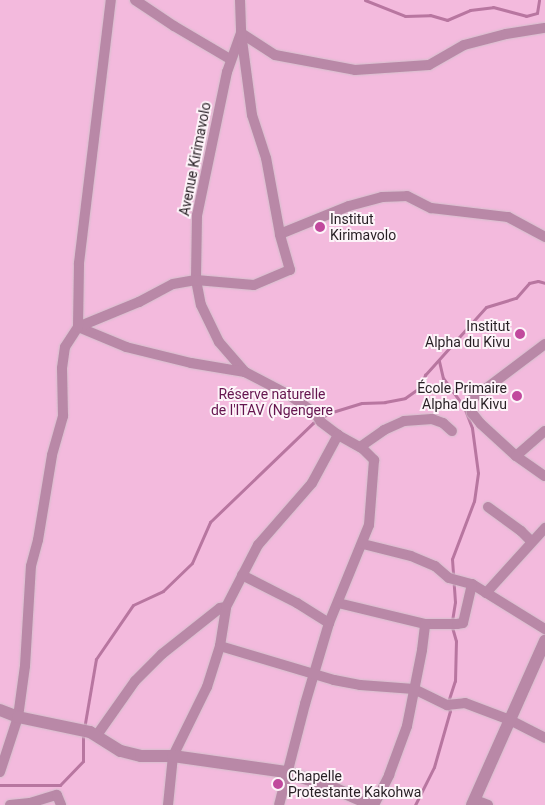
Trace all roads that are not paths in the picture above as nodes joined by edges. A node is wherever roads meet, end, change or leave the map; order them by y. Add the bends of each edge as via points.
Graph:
1 (111, 0) edge
2 (135, 0) edge
3 (240, 0) edge
4 (545, 28) edge
5 (241, 33) junction
6 (230, 59) junction
7 (280, 234) junction
8 (545, 237) edge
9 (196, 280) junction
10 (78, 327) junction
11 (545, 344) edge
12 (244, 372) junction
13 (452, 431) dead end
14 (545, 431) edge
15 (338, 435) junction
16 (360, 447) junction
17 (516, 456) junction
18 (545, 476) edge
19 (488, 507) dead end
20 (545, 528) edge
21 (531, 541) junction
22 (363, 544) junction
23 (242, 575) junction
24 (472, 584) junction
25 (486, 593) junction
26 (338, 603) junction
27 (226, 607) junction
28 (329, 622) junction
29 (425, 624) junction
30 (545, 629) edge
31 (545, 641) edge
32 (220, 646) junction
33 (314, 673) junction
34 (414, 689) junction
35 (0, 710) edge
36 (18, 717) junction
37 (510, 720) junction
38 (93, 734) junction
39 (545, 738) edge
40 (173, 756) junction
41 (0, 769) edge
42 (286, 772) junction
43 (473, 802) edge
44 (370, 804) edge
45 (10, 805) edge
46 (61, 805) edge
47 (168, 805) edge
48 (279, 805) edge
49 (488, 805) edge

1 - 10 street via 79,263
2 - 6 street
3 - 5 street, Avenue Kirimavolo
4 - 5 street via 506,34 464,46 429,65 355,70 274,55
5 - 6 street, Avenue Kirimavolo
5 - 7 street via 252,115 266,158
6 - 9 street, Avenue Kirimavolo via 197,216
7 - 8 street via 349,206 382,197 407,196 431,208 508,217
7 - 9 street via 290,270 276,278 254,285
9 - 10 street via 173,284
9 - 12 street, Avenue Kirimavolo via 201,305 218,342
10 - 12 street via 126,347
10 - 36 street via 65,347 62,416 31,566 25,666
11 - 17 street via 471,400 472,413
12 - 15 street via 289,395
13 - 16 street via 432,419 404,421
14 - 17 street
15 - 16 street
15 - 23 street via 312,483 258,545
16 - 22 street via 374,460 375,468 370,488 369,525
17 - 18 street
19 - 21 street
20 - 21 street
21 - 25 street
22 - 24 street via 411,556 434,566 449,578
22 - 26 street
23 - 27 street
23 - 28 street
24 - 25 street
24 - 29 street via 463,623
25 - 30 street
26 - 28 street
26 - 29 street
27 - 32 street
27 - 38 street via 220,608 162,654 135,681
28 - 33 street
29 - 34 street
31 - 37 street
32 - 33 street
32 - 40 street via 207,687
33 - 34 street via 360,685
33 - 42 street
34 - 37 street via 447,705 465,703
34 - 44 street via 401,746
35 - 36 street
36 - 38 street
36 - 41 street
37 - 39 street
37 - 43 street
38 - 40 street via 121,751 141,756
40 - 42 street
40 - 47 street
42 - 44 street
42 - 48 street
43 - 49 street
45 - 46 street via 57,796

